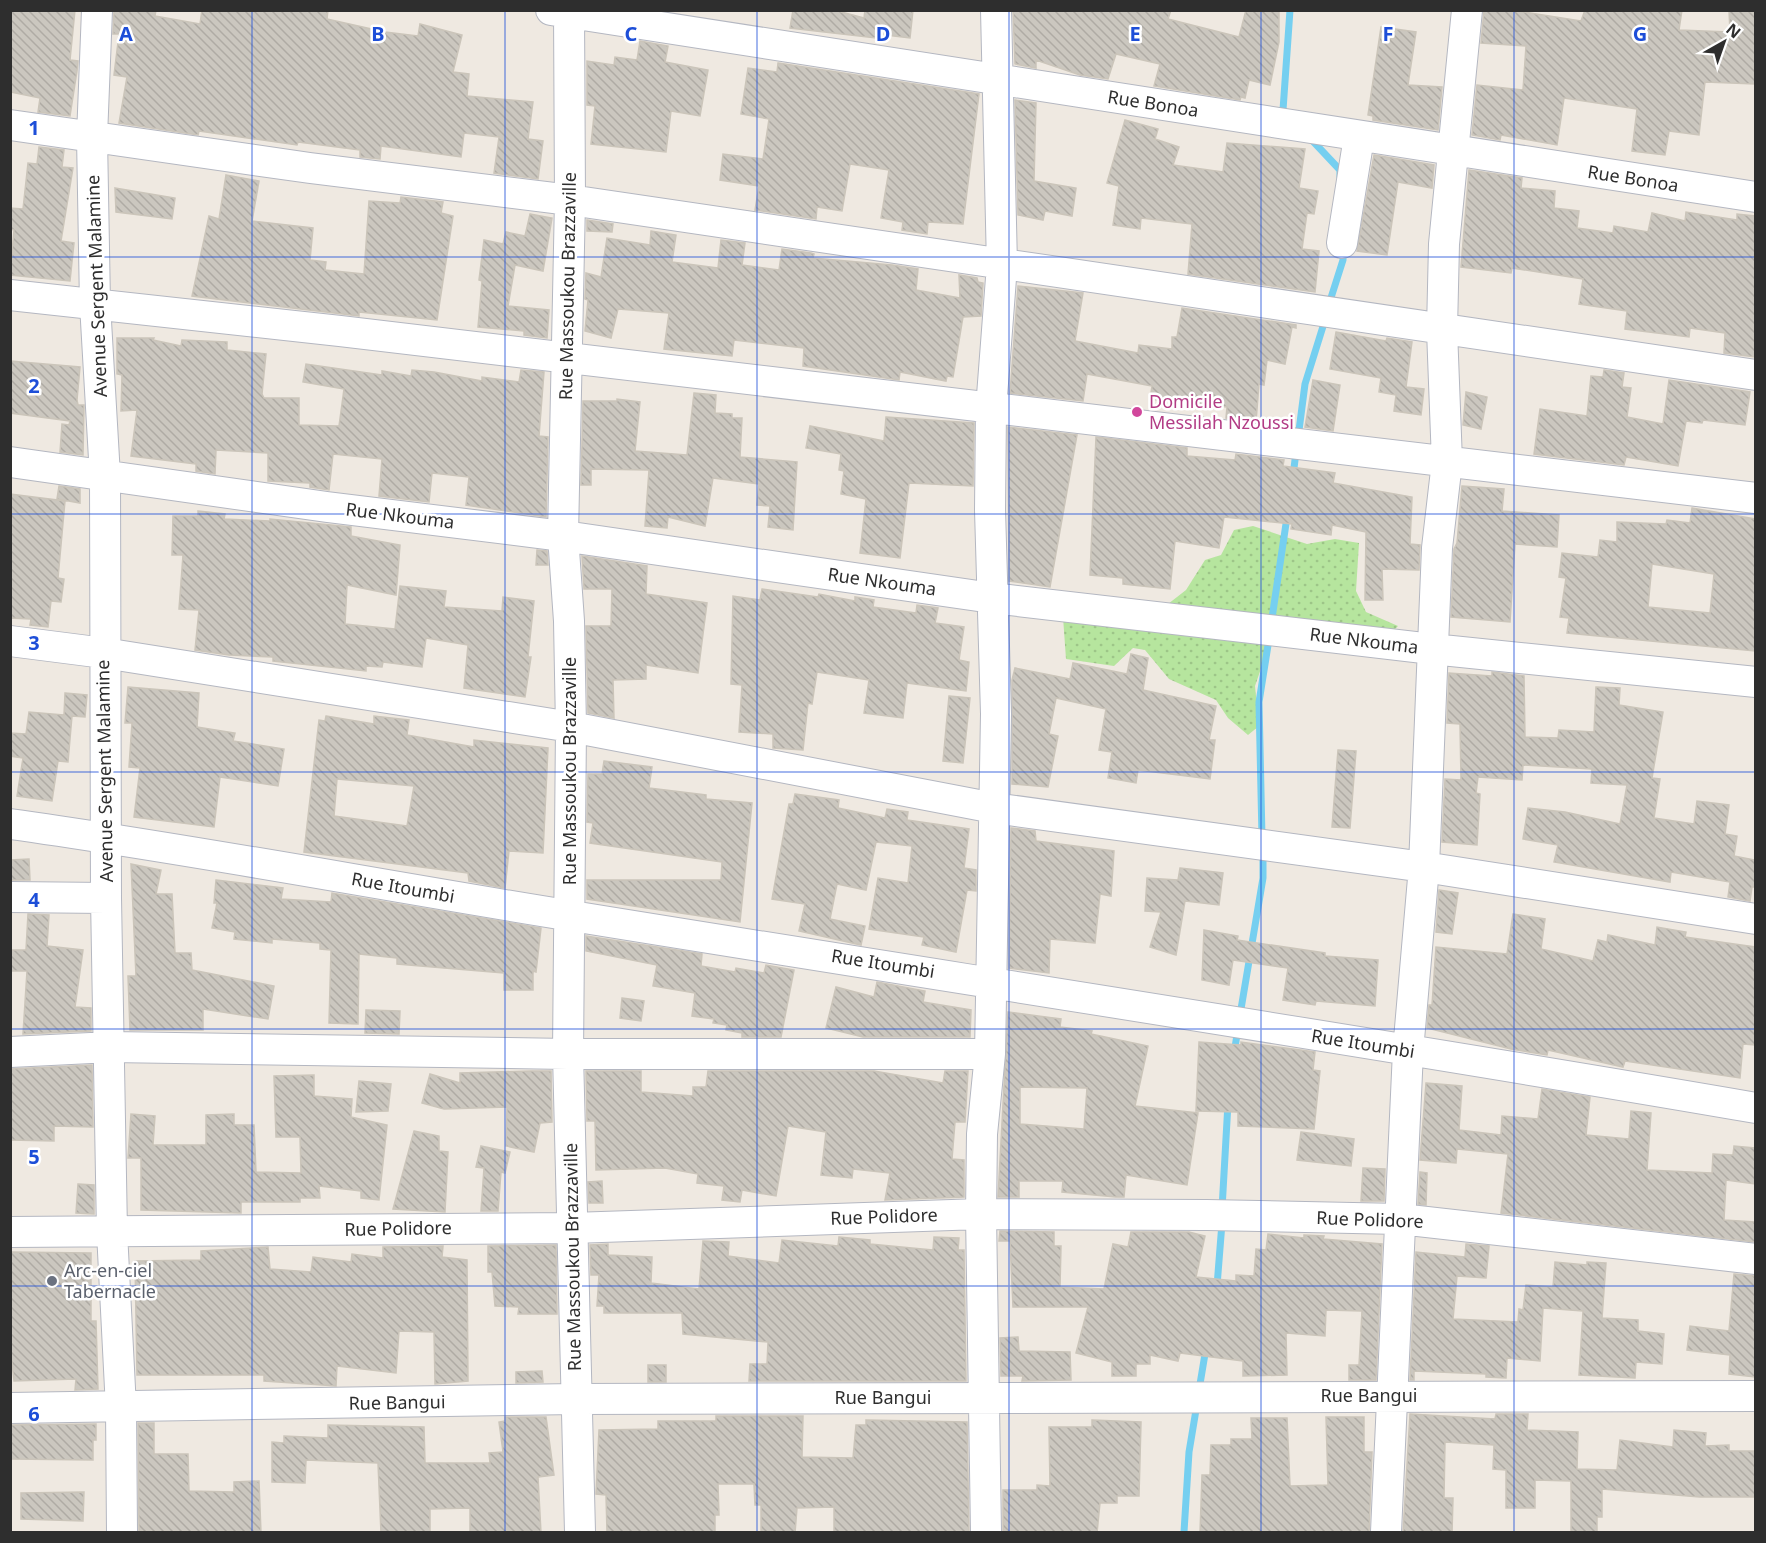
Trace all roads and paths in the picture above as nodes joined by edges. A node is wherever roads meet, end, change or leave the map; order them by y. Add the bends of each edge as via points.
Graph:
1 (97, 10) edge
2 (996, 10) edge
3 (1467, 10) edge
4 (563, 11) edge
5 (996, 79) junction
6 (10, 125) edge
7 (92, 137) junction
8 (1359, 137) junction
9 (1455, 152) junction
10 (1755, 197) edge
11 (570, 200) junction
12 (1342, 243) dead end
13 (1002, 265) junction
14 (10, 296) edge
15 (95, 304) junction
16 (1442, 330) junction
17 (566, 360) junction
18 (1755, 375) edge
19 (991, 409) junction
20 (10, 462) edge
21 (1447, 462) junction
22 (105, 476) junction
23 (1755, 498) edge
24 (563, 536) junction
25 (992, 598) junction
26 (10, 641) edge
27 (1432, 649) junction
28 (104, 653) junction
29 (1755, 682) edge
30 (571, 726) junction
31 (994, 808) junction
32 (10, 824) edge
33 (106, 837) junction
34 (1424, 867) junction
35 (10, 897) edge
36 (106, 898) junction
37 (571, 916) junction
38 (1755, 920) edge
39 (990, 981) junction
40 (111, 1047) junction
41 (10, 1052) edge
42 (1408, 1052) junction
43 (568, 1054) junction
44 (990, 1054) junction
45 (1755, 1108) edge
46 (981, 1214) junction
47 (1400, 1219) junction
48 (572, 1228) junction
49 (10, 1232) edge
50 (112, 1232) junction
51 (1755, 1258) edge
52 (1392, 1396) junction
53 (1755, 1396) edge
54 (985, 1398) junction
55 (576, 1399) junction
56 (10, 1408) edge
57 (121, 1408) junction
58 (122, 1533) edge
59 (580, 1533) edge
60 (986, 1533) edge
61 (1386, 1533) edge

1 - 7 street, Avenue Sergent Malamine
2 - 5 street
3 - 9 street
4 - 5 street, Rue Bonoa
4 - 11 street, Rue Massoukou Brazzaville
5 - 8 street, Rue Bonoa
5 - 13 street
6 - 7 street
7 - 11 street
7 - 15 street, Avenue Sergent Malamine
8 - 9 street, Rue Bonoa
8 - 12 street
9 - 10 street, Rue Bonoa
9 - 16 street via 1444,243
11 - 13 street
11 - 17 street, Rue Massoukou Brazzaville
13 - 16 street
13 - 19 street
14 - 15 street
15 - 17 street
15 - 22 street, Avenue Sergent Malamine
16 - 18 street
16 - 21 street
17 - 19 street
17 - 24 street, Rue Massoukou Brazzaville
19 - 21 street
19 - 25 street
20 - 22 street, Rue Nkouma
21 - 23 street
21 - 27 street via 1437,548
22 - 24 street, Rue Nkouma
22 - 28 street, Avenue Sergent Malamine
24 - 25 street, Rue Nkouma
24 - 30 street, Rue Massoukou Brazzaville
25 - 27 street, Rue Nkouma
25 - 31 street
26 - 28 street
27 - 29 street, Rue Nkouma
27 - 34 street
28 - 30 street
28 - 33 street, Avenue Sergent Malamine
30 - 31 street
30 - 37 street, Rue Massoukou Brazzaville
31 - 34 street
31 - 39 street
32 - 33 street, Rue Itoumbi
33 - 36 street, Avenue Sergent Malamine
33 - 37 street, Rue Itoumbi
34 - 38 street
34 - 42 street
35 - 36 street
36 - 40 street, Avenue Sergent Malamine
37 - 39 street, Rue Itoumbi
37 - 43 street, Rue Massoukou Brazzaville
39 - 42 street, Rue Itoumbi
39 - 44 street
40 - 41 street
40 - 43 street
40 - 50 street, Avenue Sergent Malamine
42 - 45 street, Rue Itoumbi
42 - 47 street
43 - 44 street
43 - 48 street, Rue Massoukou Brazzaville
44 - 46 street via 982,1134
46 - 47 street, Rue Polidore
46 - 48 street, Rue Polidore
46 - 54 street
47 - 51 street, Rue Polidore
47 - 52 street
48 - 50 street, Rue Polidore
48 - 55 street, Rue Massoukou Brazzaville
49 - 50 street, Rue Polidore
50 - 57 street, Avenue Sergent Malamine
52 - 53 street, Rue Bangui
52 - 54 street, Rue Bangui
52 - 61 street
54 - 55 street, Rue Bangui
54 - 60 street
55 - 57 street, Rue Bangui
55 - 59 street, Rue Massoukou Brazzaville
56 - 57 street, Rue Bangui
57 - 58 street, Avenue Sergent Malamine

